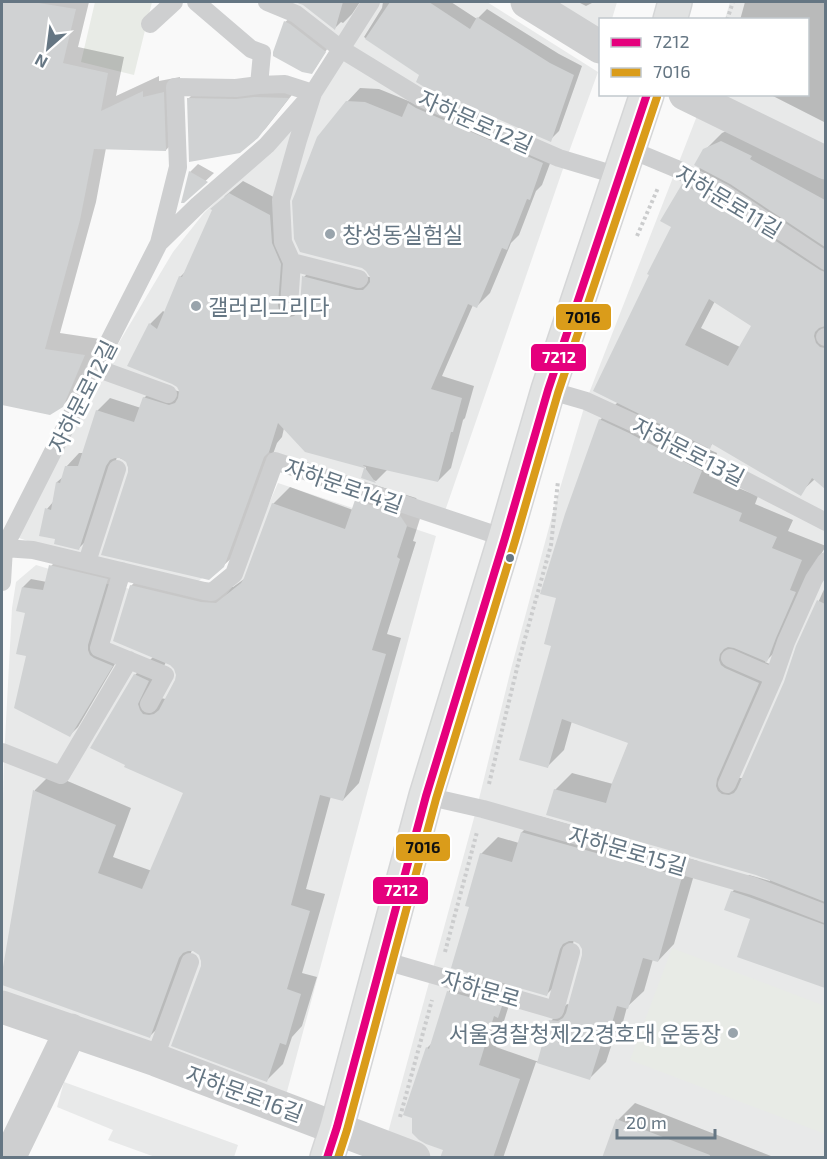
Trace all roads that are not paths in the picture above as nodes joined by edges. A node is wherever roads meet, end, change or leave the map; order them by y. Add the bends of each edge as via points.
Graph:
1 (174, 2) edge
2 (196, 2) edge
3 (267, 2) edge
4 (370, 2) edge
5 (527, 2) edge
6 (675, 2) edge
7 (671, 18) edge
8 (150, 24) dead end
9 (599, 46) edge
10 (341, 49) junction
11 (259, 85) junction
12 (313, 93) junction
13 (646, 96) edge
14 (689, 96) edge
15 (624, 162) junction
16 (825, 163) edge
17 (159, 243) junction
18 (825, 261) edge
19 (292, 262) junction
20 (359, 279) dead end
21 (289, 306) dead end
22 (96, 368) junction
23 (548, 390) junction
24 (168, 394) dead end
25 (117, 469) dead end
26 (825, 522) edge
27 (505, 538) junction
28 (3, 545) edge
29 (825, 561) edge
30 (87, 562) junction
31 (122, 571) junction
32 (2, 582) edge
33 (730, 658) dead end
34 (129, 660) junction
35 (774, 677) junction
36 (149, 704) dead end
37 (2, 752) edge
38 (727, 784) dead end
39 (426, 796) junction
40 (825, 914) edge
41 (571, 952) dead end
42 (382, 960) junction
43 (190, 962) dead end
44 (2, 1007) edge
45 (71, 1030) junction
46 (154, 1060) junction
47 (332, 1142) edge
48 (403, 1153) edge
49 (9, 1158) edge

1 - 8 lane
2 - 11 lane via 251,49 262,53
3 - 10 lane, 자하문로12길 via 296,14
4 - 10 lane
5 - 9 street
6 - 7 main road
10 - 12 lane, 자하문로12길
10 - 15 lane, 자하문로12길 via 421,98 559,158
11 - 12 lane, 자하문로12길 via 285,84
11 - 17 lane, 자하문로12길 via 175,87 178,167
12 - 17 lane, 자하문로12길 via 267,145
12 - 19 lane, 자하문로12길 via 282,200 283,242
13 - 15 main road
14 - 16 street
15 - 18 lane, 자하문로11길 via 670,166 724,193
15 - 23 main road
17 - 22 lane, 자하문로12길
19 - 20 lane
19 - 21 lane, 자하문로12길
22 - 24 lane
22 - 28 lane, 자하문로12길
23 - 26 lane, 자하문로13길 via 586,401 643,427
23 - 27 main road
25 - 30 lane
27 - 31 lane, 자하문로14길 via 275,461 234,574 212,592
27 - 39 main road
28 - 30 lane, 자하문로14길
28 - 32 lane
29 - 35 lane via 786,642
30 - 31 lane, 자하문로14길
31 - 34 lane via 99,648
33 - 35 lane
34 - 36 lane via 165,675
34 - 37 lane via 61,774
35 - 38 lane
39 - 40 lane, 자하문로15길 via 753,886
39 - 42 main road
41 - 42 lane, 자하문로 via 555,1010
42 - 47 main road
43 - 46 lane
44 - 45 street, 자하문로16길
45 - 46 street, 자하문로16길
45 - 49 street
46 - 47 street, 자하문로16길
47 - 48 street, 자하문로16길

